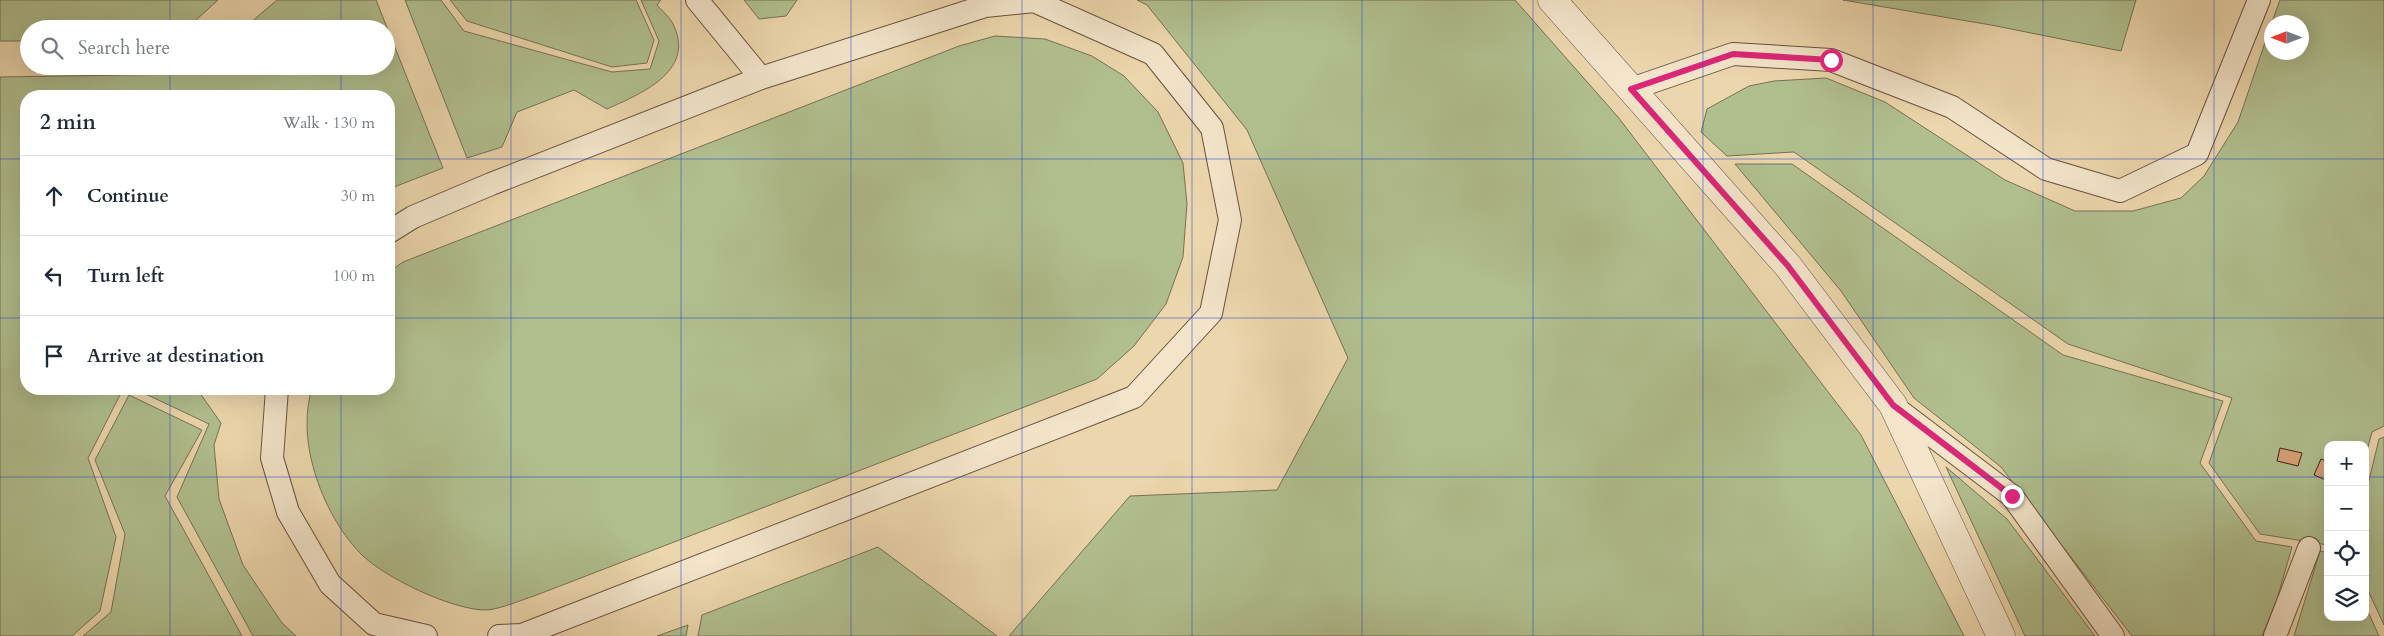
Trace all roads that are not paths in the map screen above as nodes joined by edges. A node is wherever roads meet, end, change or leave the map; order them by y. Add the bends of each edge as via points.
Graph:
1 (698, 0) edge
2 (1552, 0) edge
3 (2259, 0) edge
4 (761, 78) junction
5 (1631, 89) junction
6 (395, 228) edge
7 (277, 395) edge
8 (1893, 405) junction
9 (2309, 548) dead end
10 (426, 636) edge
11 (499, 636) edge
12 (2002, 636) edge
13 (2113, 636) edge
14 (2275, 636) edge

1 - 4 lane
2 - 5 street
3 - 5 lane via 2197,154 2120,191 2046,169 1952,107 1831,60 1733,54
4 - 6 lane via 491,184 413,217
4 - 11 lane via 985,6 1034,1 1153,54 1212,128 1230,220 1211,313 1134,397 522,635
5 - 8 street via 1788,266
7 - 10 lane via 272,458 288,512 330,584 374,624
8 - 12 street
8 - 13 lane via 2012,496
9 - 14 lane

